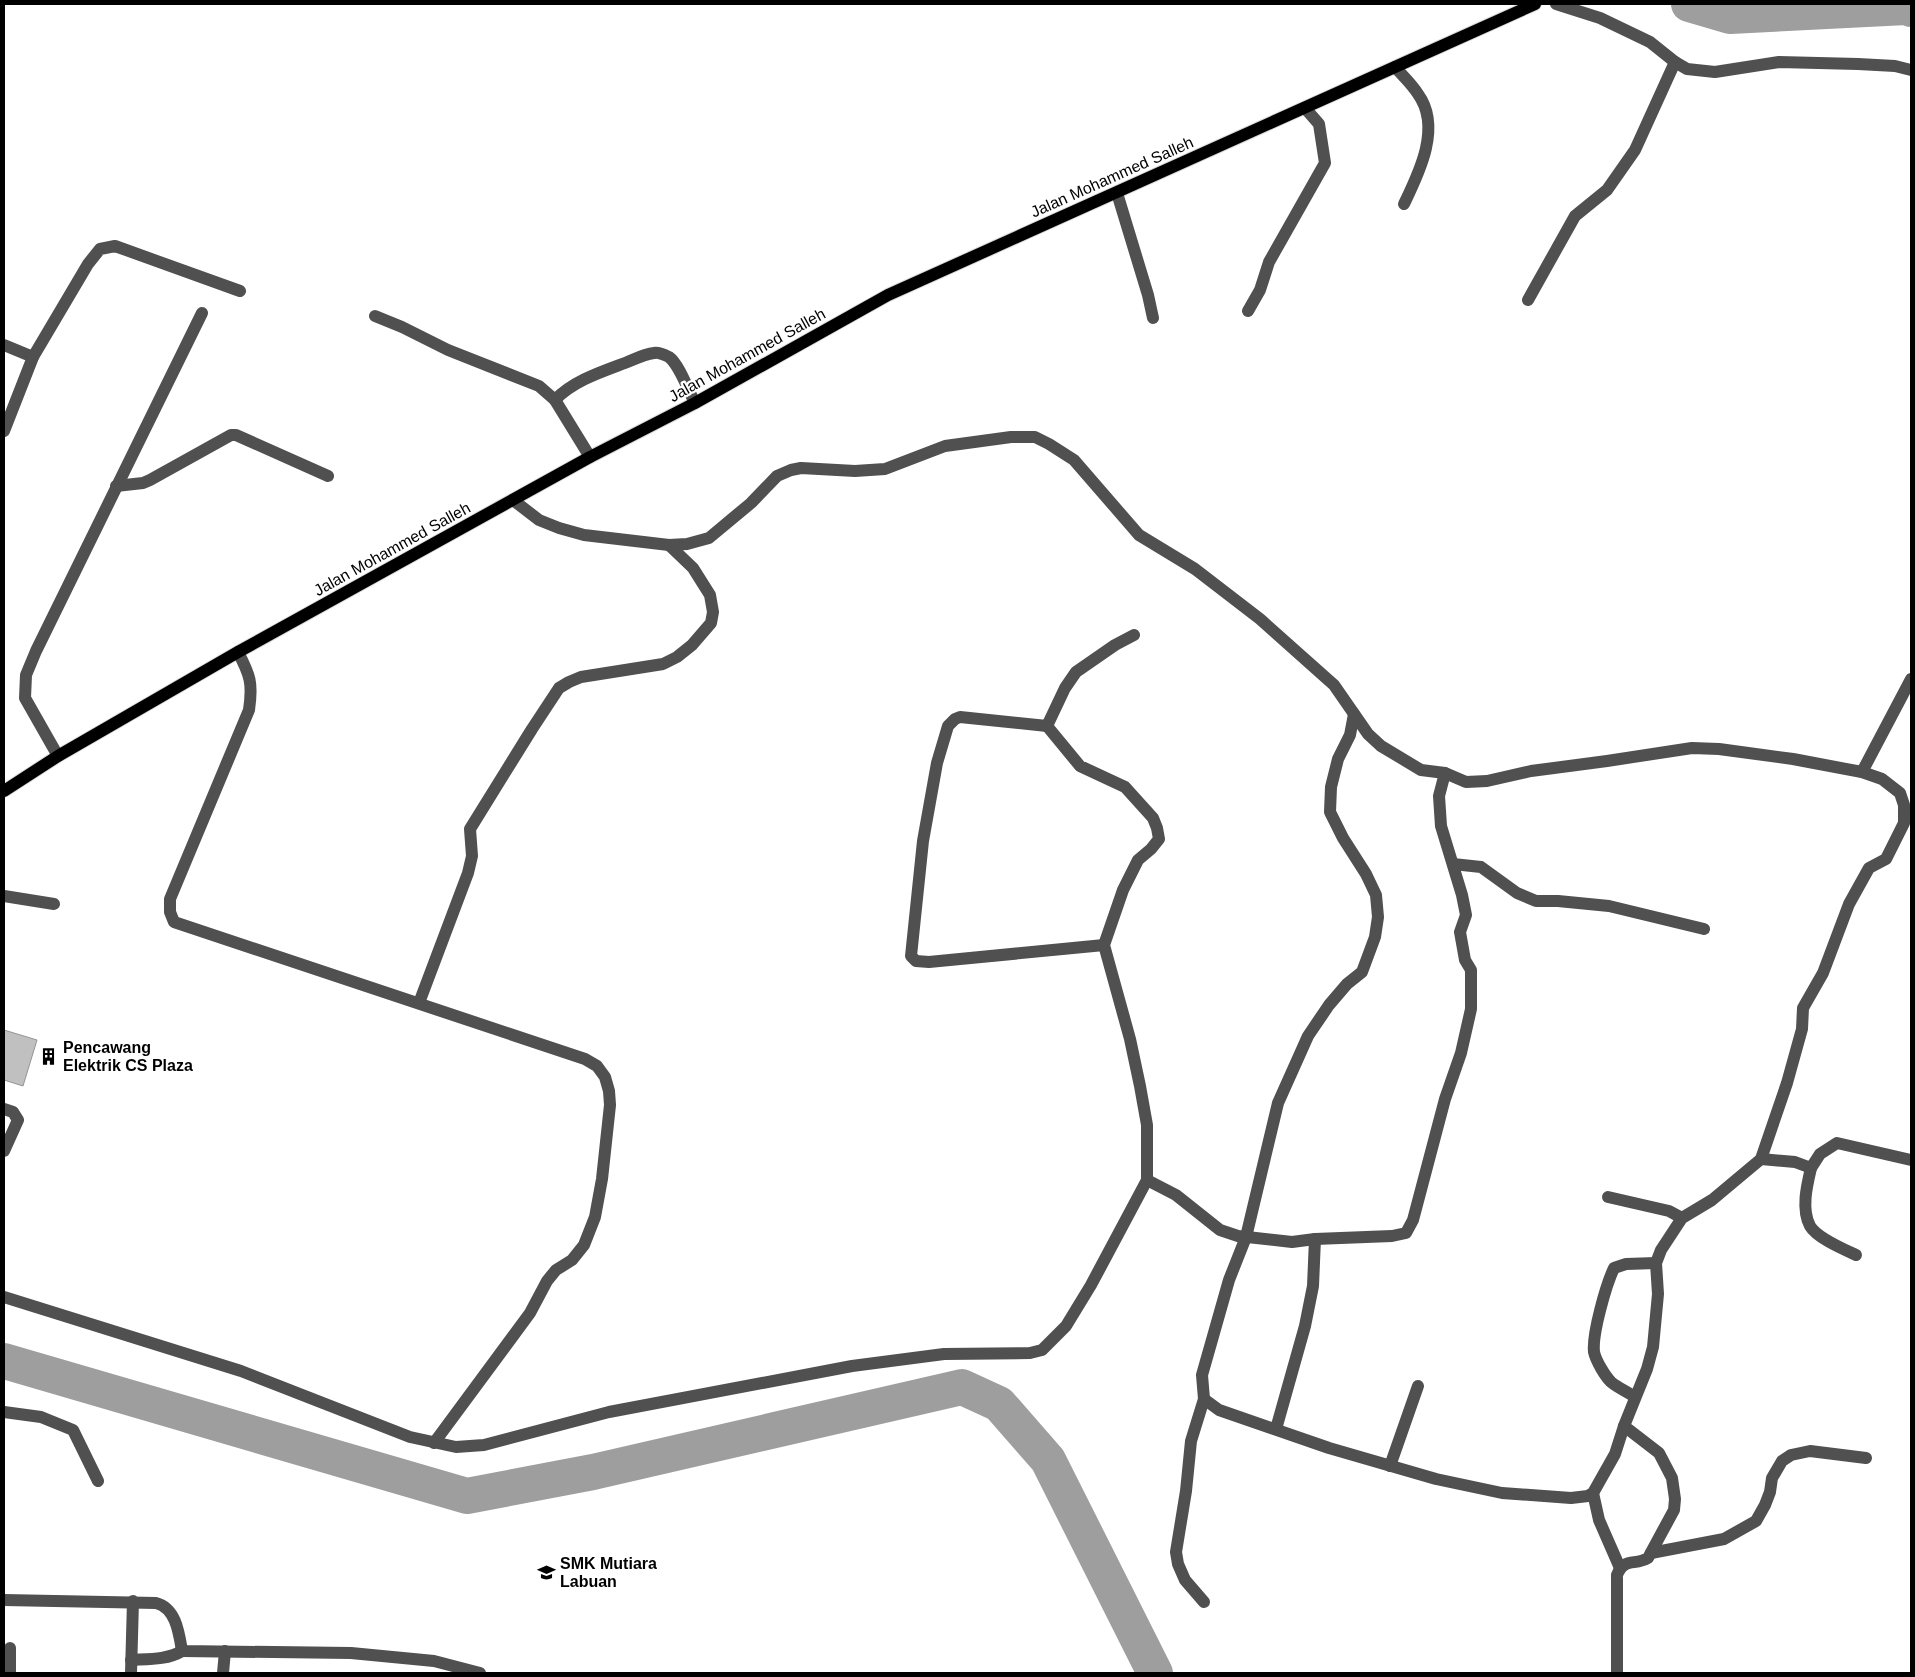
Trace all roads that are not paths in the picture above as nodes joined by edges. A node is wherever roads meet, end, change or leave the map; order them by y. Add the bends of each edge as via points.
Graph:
1 (1535, 4) edge
2 (1556, 4) edge
3 (1675, 62) junction
4 (1395, 67) junction
5 (1911, 70) edge
6 (1305, 108) junction
7 (1117, 193) junction
8 (1404, 204) dead end
9 (240, 291) dead end
10 (1528, 300) dead end
11 (1248, 312) dead end
12 (202, 314) dead end
13 (375, 316) dead end
14 (1153, 318) dead end
15 (4, 345) edge
16 (33, 357) junction
17 (555, 400) junction
18 (695, 403) junction
19 (4, 431) edge
20 (590, 457) junction
21 (328, 476) dead end
22 (116, 486) junction
23 (514, 500) junction
24 (669, 545) junction
25 (1134, 636) dead end
26 (238, 652) junction
27 (1911, 679) edge
28 (1354, 714) junction
29 (1047, 726) junction
30 (58, 756) junction
31 (1862, 772) junction
32 (1445, 773) junction
33 (4, 791) edge
34 (1453, 864) junction
35 (4, 896) edge
36 (54, 904) dead end
37 (1704, 928) dead end
38 (1104, 945) junction
39 (420, 1004) junction
40 (4, 1109) edge
41 (4, 1151) edge
42 (1761, 1159) junction
43 (1911, 1160) edge
44 (1811, 1168) junction
45 (1147, 1180) junction
46 (1608, 1197) dead end
47 (1682, 1218) junction
48 (1246, 1236) junction
49 (1315, 1238) junction
50 (1856, 1255) dead end
51 (1656, 1263) junction
52 (4, 1297) edge
53 (1418, 1386) dead end
54 (1635, 1397) junction
55 (1204, 1399) junction
56 (4, 1412) edge
57 (1624, 1426) junction
58 (1276, 1429) junction
59 (434, 1443) junction
60 (1866, 1458) dead end
61 (1390, 1466) junction
62 (98, 1481) dead end
63 (1593, 1493) junction
64 (1651, 1553) junction
65 (1620, 1568) junction
66 (4, 1600) edge
67 (133, 1601) junction
68 (1204, 1602) dead end
69 (10, 1648) dead end
70 (182, 1651) junction
71 (225, 1651) junction
72 (131, 1660) junction
73 (10, 1673) edge
74 (131, 1673) edge
75 (223, 1673) edge
76 (480, 1673) edge
77 (1617, 1673) edge

1 - 4 main road, Jalan Mohammed Salleh
2 - 3 street via 1600,18 1650,42
3 - 5 street via 1688,69 1715,72 1778,62 1895,66
3 - 10 street via 1635,150 1607,190 1574,216
4 - 6 main road, Jalan Mohammed Salleh
4 - 8 street via 1419,95 1427,113 1426,149
6 - 7 main road, Jalan Mohammed Salleh
6 - 11 street via 1319,124 1325,163 1269,262 1260,290
7 - 14 street
7 - 18 main road, Jalan Mohammed Salleh via 888,295
9 - 16 street via 115,246 100,249
12 - 22 street
13 - 17 street via 448,350 539,386
15 - 16 street
16 - 19 street
17 - 18 street via 575,385 600,373 657,352 671,358
17 - 20 street
18 - 20 main road, Jalan Mohammed Salleh
20 - 23 main road, Jalan Mohammed Salleh
21 - 22 street via 231,435 150,480
22 - 30 street via 26,675 25,698
23 - 24 street via 539,520 559,528 584,535
23 - 26 main road, Jalan Mohammed Salleh
24 - 28 street via 709,538 777,476 791,470 885,469 945,446 1035,437 1074,460 1139,535 1195,569 1260,619 1334,685
24 - 39 street via 693,568 710,595 714,612 711,624 692,645 663,664 581,677 559,688 470,829 472,856 468,873
25 - 29 street via 1076,672
26 - 30 main road, Jalan Mohammed Salleh
26 - 39 street via 249,674 249,710 170,899 174,922
27 - 31 street
28 - 32 street via 1381,746 1421,770
28 - 48 street via 1350,735 1333,778 1330,812 1376,894 1378,917 1375,937 1362,972 1329,1005 1308,1036 1278,1103
29 - 38 street via 1080,766 1125,787 1153,818 1157,828 1159,839 1138,860 1123,890
29 - 38 street via 960,717 948,726 937,763 923,841 911,956 916,961 929,962
30 - 33 main road, Jalan Mohammed Salleh
31 - 32 street via 1794,759 1692,748 1531,771 1486,781 1466,782
31 - 42 street via 1882,779 1900,793 1904,823 1886,859 1869,868 1849,904 1823,974 1803,1008 1802,1029 1787,1083
32 - 34 street via 1439,796 1441,826
34 - 37 street via 1481,867 1517,893 1536,901 1609,906
34 - 49 street via 1466,915 1460,932 1465,960 1471,970 1471,1009 1413,1220 1406,1232 1392,1236
35 - 36 street
38 - 45 street via 1140,1086 1147,1125
39 - 59 street via 585,1059 605,1077 610,1091 602,1179 584,1245 547,1281 530,1314
40 - 41 street via 13,1112 18,1120
42 - 44 street via 1795,1162
42 - 47 street via 1712,1200
43 - 44 street via 1837,1143 1820,1154
44 - 50 street via 1806,1188 1810,1226 1831,1244
45 - 48 street via 1176,1195 1220,1230
45 - 59 street via 1066,1326 1042,1350 1030,1353 944,1354 852,1366 609,1412 484,1445 456,1447
46 - 47 street via 1668,1211
47 - 51 street
48 - 49 street via 1292,1242
48 - 55 street via 1229,1280 1202,1375
49 - 58 street via 1313,1286 1305,1326
51 - 54 street via 1658,1294 1653,1347
51 - 54 street via 1626,1264 1614,1268 1596,1336 1594,1353 1598,1362 1611,1382
52 - 59 street via 241,1371 410,1437
53 - 61 street
54 - 57 street
55 - 58 street via 1219,1410
55 - 68 street via 1191,1441 1176,1552 1185,1580
56 - 62 street via 41,1417 73,1430
57 - 63 street via 1615,1454
57 - 64 street via 1659,1453 1672,1478 1674,1510
58 - 61 street
60 - 64 street via 1810,1451 1792,1455 1782,1461 1772,1478 1770,1492 1756,1521 1724,1539
61 - 63 street via 1502,1493 1571,1498
63 - 65 street via 1599,1520
64 - 65 street via 1643,1562 1625,1564
65 - 77 street via 1617,1575
66 - 67 street
67 - 70 street via 156,1602 168,1608 177,1627
67 - 72 street
69 - 73 street
70 - 71 street
70 - 72 street via 164,1658
71 - 75 street
71 - 76 street via 351,1653 434,1662
72 - 74 street

